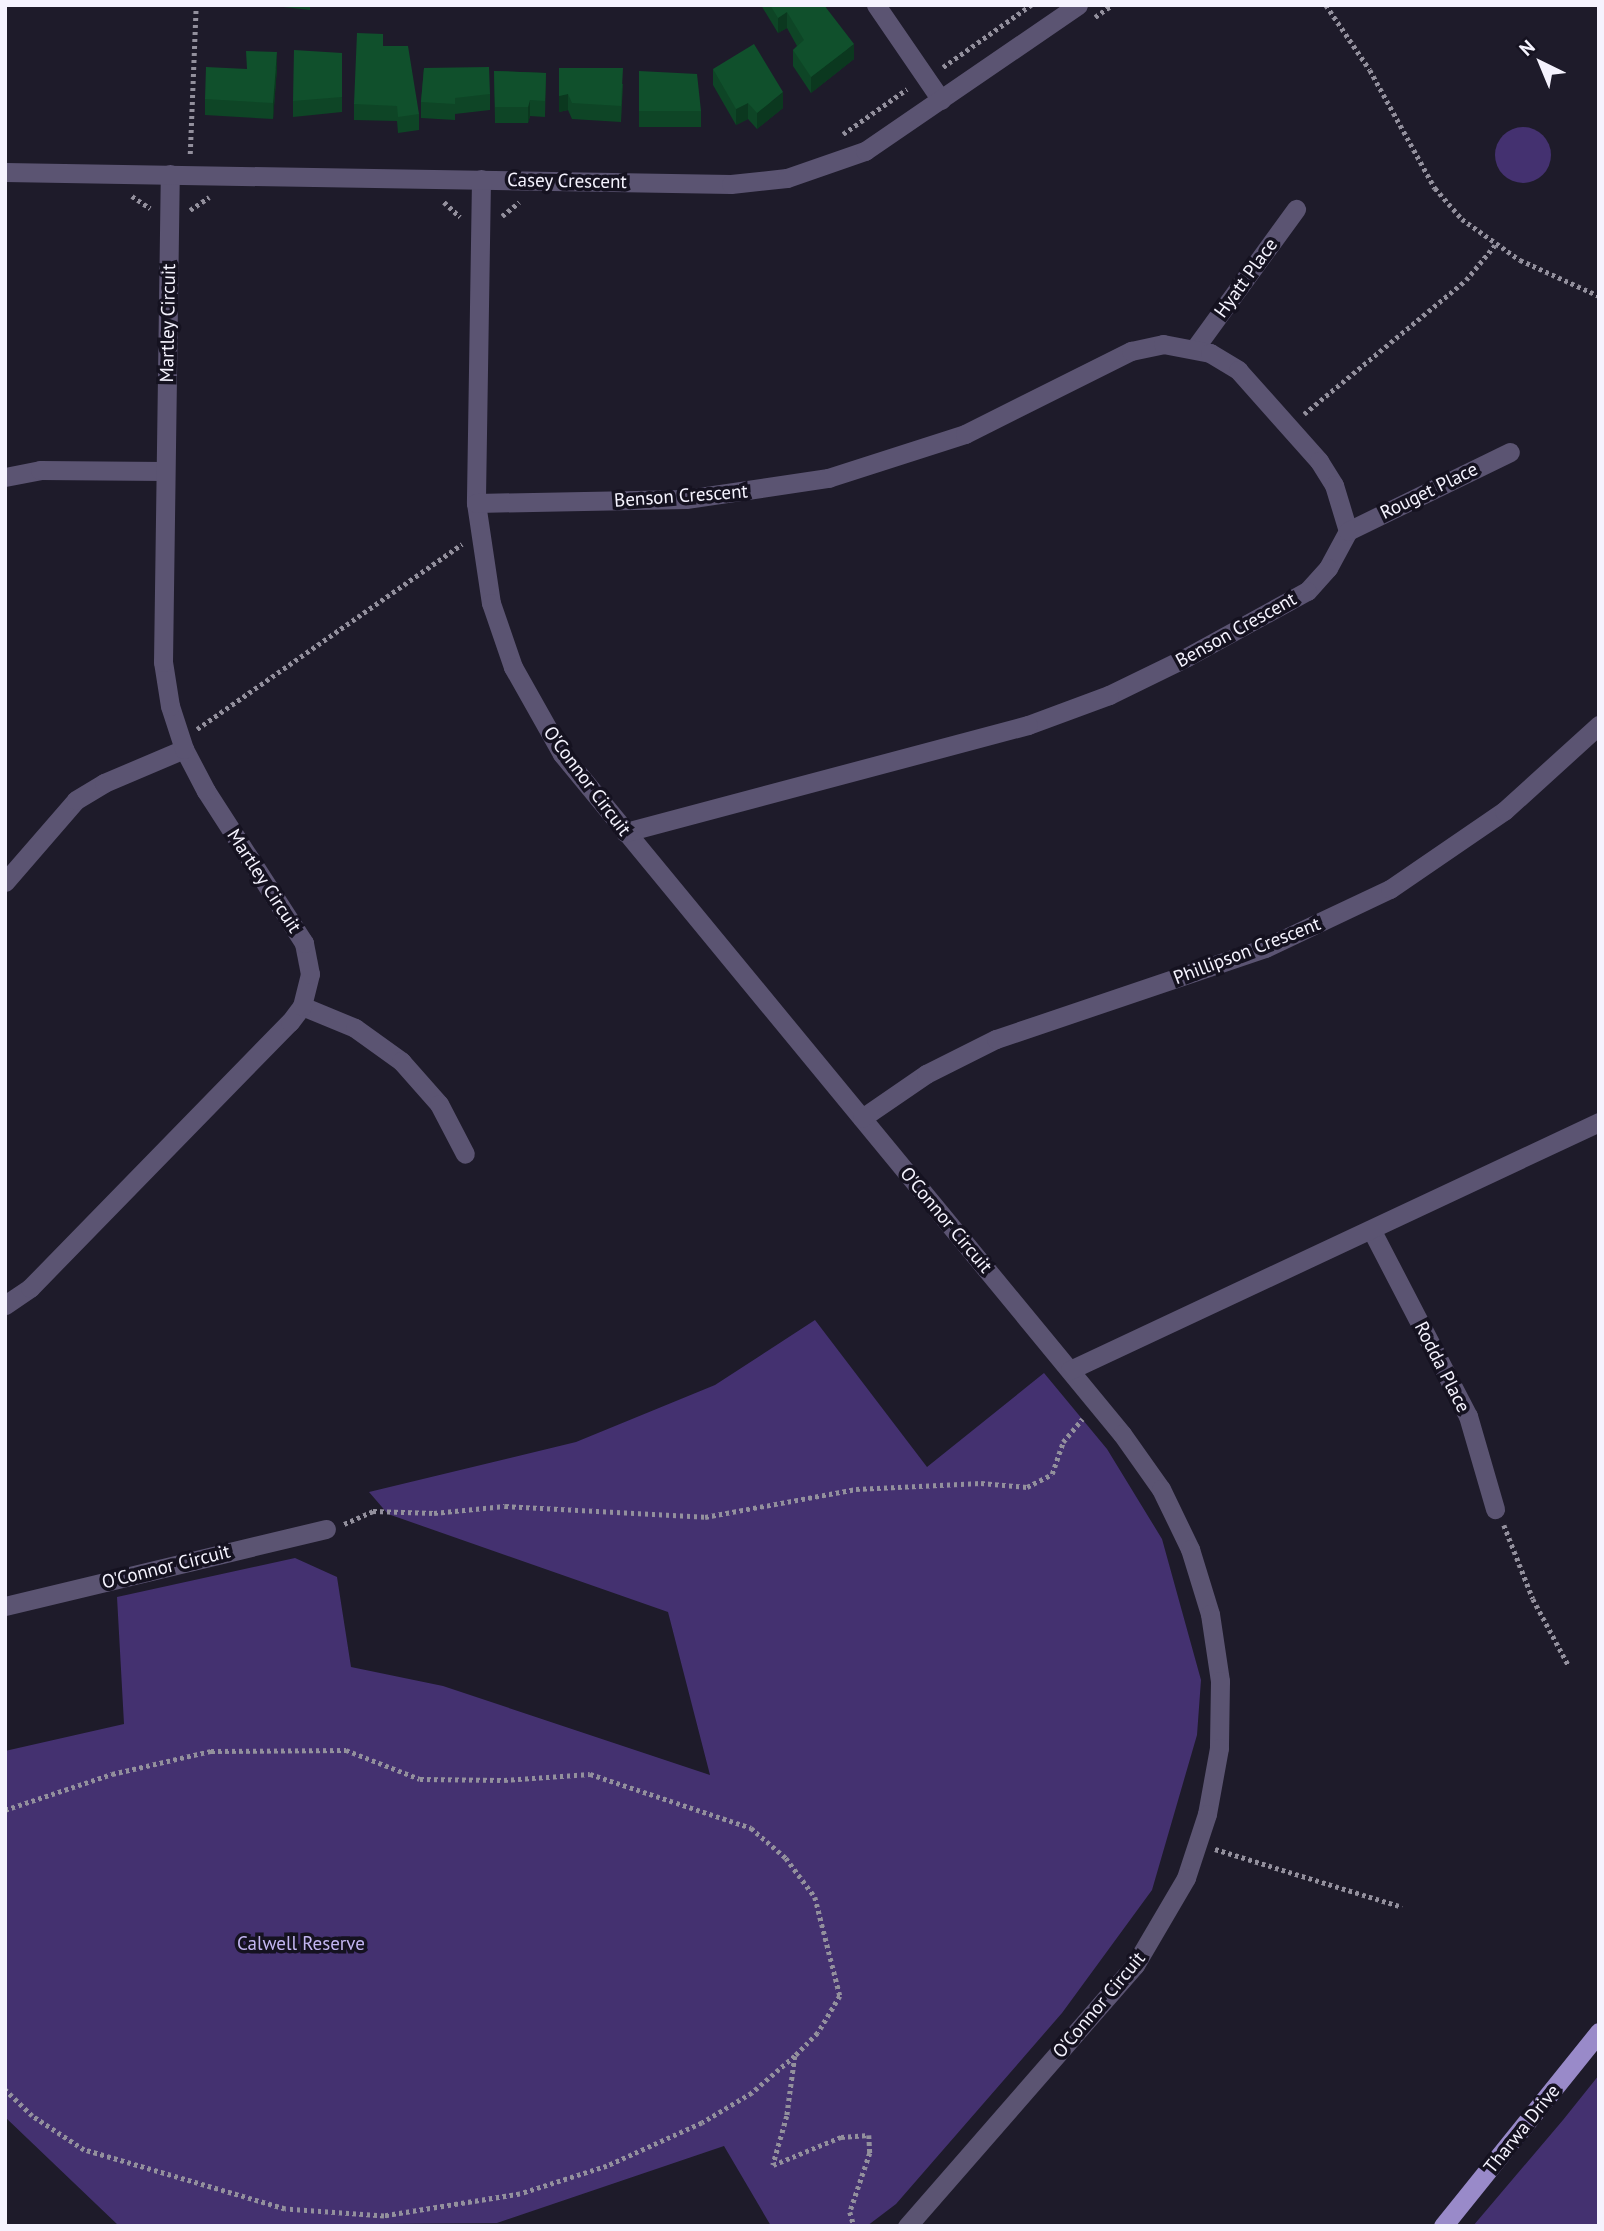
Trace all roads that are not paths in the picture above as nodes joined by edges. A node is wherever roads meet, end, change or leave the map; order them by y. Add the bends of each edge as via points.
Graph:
1 (876, 5) edge
2 (1078, 5) edge
3 (941, 100) junction
4 (5, 172) edge
5 (170, 174) junction
6 (481, 180) junction
7 (1296, 209) dead end
8 (1195, 348) junction
9 (1510, 452) dead end
10 (165, 471) junction
11 (5, 477) edge
12 (476, 503) junction
13 (1348, 531) junction
14 (1599, 725) edge
15 (182, 743) junction
16 (625, 832) junction
17 (5, 882) edge
18 (302, 1006) junction
19 (862, 1118) junction
20 (1599, 1122) edge
21 (466, 1154) dead end
22 (1372, 1231) junction
23 (5, 1305) edge
24 (1070, 1370) junction
25 (1495, 1509) road end
26 (326, 1528) road end
27 (5, 1606) edge
28 (1599, 2032) edge
29 (907, 2226) edge
30 (1443, 2226) edge

1 - 3 street
2 - 3 street, Casey Crescent
3 - 6 street, Casey Crescent via 865,150 787,178 731,184
4 - 5 street, Casey Crescent
5 - 6 street, Casey Crescent
5 - 10 street, Martley Circuit
6 - 12 street, O'Connor Circuit
7 - 8 street, Hyatt Place
8 - 12 street, Benson Crescent via 1163,344 1131,351 965,434 828,478 686,499
8 - 13 street, Benson Crescent via 1238,370 1319,461 1334,485
9 - 13 street, Rouget Place
10 - 11 street via 40,470
10 - 15 street, Martley Circuit via 163,662
12 - 16 street, O'Connor Circuit via 491,603 513,667 562,754
13 - 16 street, Benson Crescent via 1328,568 1307,591 1109,695 986,737
14 - 19 street, Phillipson Crescent via 1504,811 1390,889 1265,948 996,1039 926,1073
15 - 17 street via 76,800
15 - 18 street, Martley Circuit via 304,943 310,974
16 - 19 street, O'Connor Circuit
18 - 21 street via 355,1028 401,1061 439,1104
18 - 23 street via 30,1288
19 - 24 street, O'Connor Circuit
20 - 22 street
22 - 24 street
22 - 25 street, Rodda Place via 1468,1416
24 - 29 street, O'Connor Circuit via 1161,1489 1190,1549 1210,1614 1220,1681 1219,1748 1207,1814 1186,1878 1135,1965
26 - 27 street, O'Connor Circuit
28 - 30 main road, Tharwa Drive

